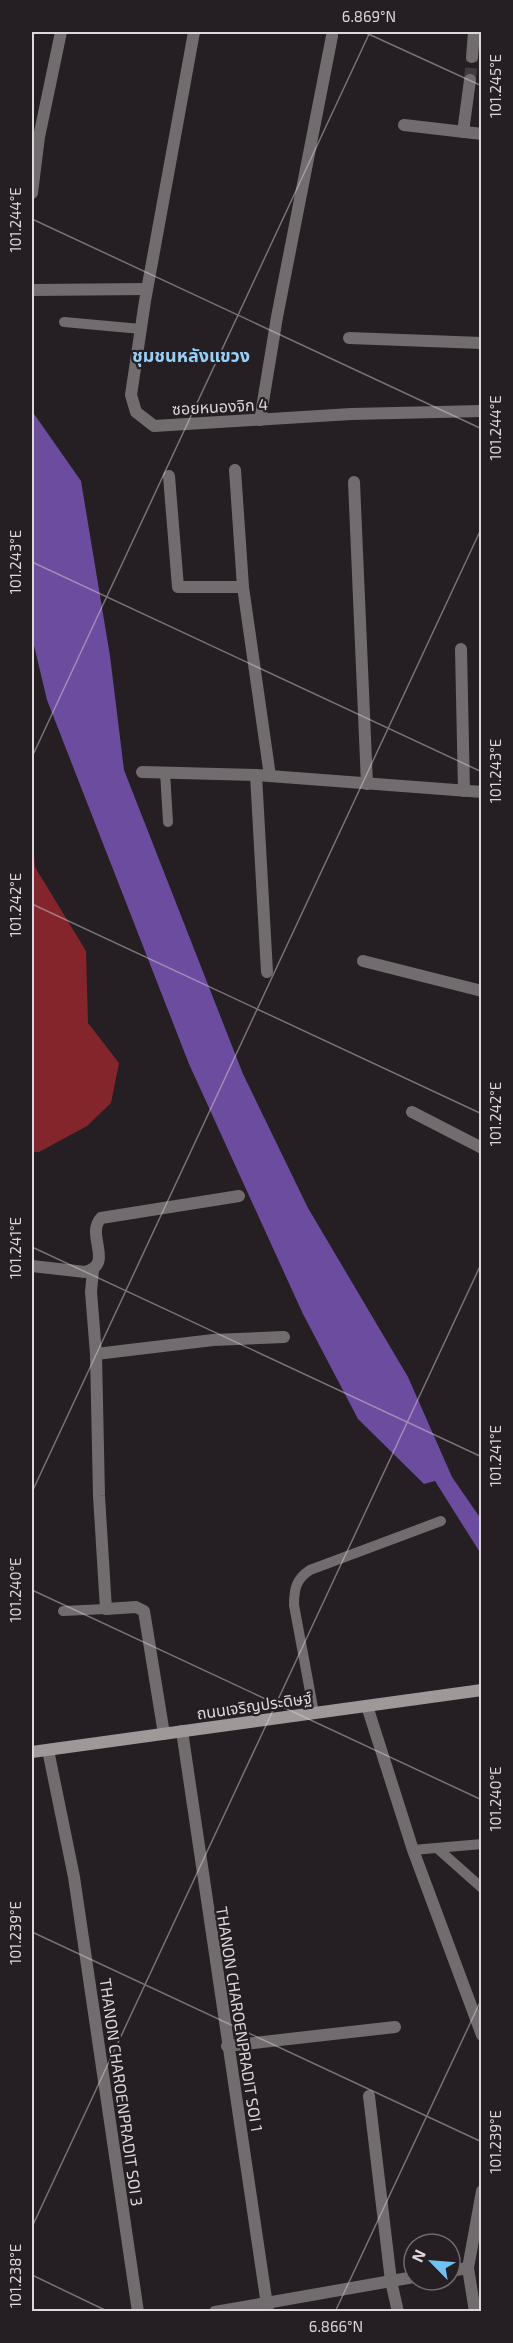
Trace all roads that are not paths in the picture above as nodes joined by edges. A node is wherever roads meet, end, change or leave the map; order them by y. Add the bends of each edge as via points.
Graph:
1 (61, 32) edge
2 (194, 32) edge
3 (474, 32) edge
4 (332, 36) dead end
5 (472, 57) tunnel mouth
6 (470, 80) tunnel mouth
7 (404, 125) dead end
8 (463, 132) junction
9 (482, 134) edge
10 (32, 193) edge
11 (147, 289) junction
12 (32, 290) edge
13 (64, 322) dead end
14 (141, 329) junction
15 (349, 338) dead end
16 (482, 343) edge
17 (482, 411) edge
18 (260, 420) junction
19 (235, 470) dead end
20 (169, 476) dead end
21 (354, 482) dead end
22 (243, 587) junction
23 (461, 650) dead end
24 (142, 772) dead end
25 (165, 772) junction
26 (256, 775) junction
27 (270, 776) junction
28 (367, 784) junction
29 (464, 791) junction
30 (482, 792) edge
31 (168, 822) dead end
32 (363, 961) dead end
33 (267, 972) dead end
34 (482, 991) edge
35 (412, 1112) dead end
36 (482, 1148) edge
37 (239, 1196) dead end
38 (32, 1266) edge
39 (93, 1270) junction
40 (284, 1337) dead end
41 (96, 1354) junction
42 (441, 1521) dead end
43 (106, 1609) junction
44 (63, 1611) dead end
45 (482, 1690) edge
46 (367, 1706) junction
47 (314, 1713) junction
48 (182, 1731) junction
49 (164, 1734) junction
50 (48, 1750) junction
51 (32, 1752) edge
52 (482, 1844) edge
53 (436, 1848) junction
54 (413, 1850) junction
55 (482, 1888) edge
56 (395, 2027) dead end
57 (482, 2034) edge
58 (227, 2046) junction
59 (369, 2096) dead end
60 (482, 2191) edge
61 (468, 2268) junction
62 (462, 2269) edge
63 (402, 2279) edge
64 (392, 2281) junction
65 (267, 2307) edge
66 (138, 2312) edge
67 (215, 2312) edge
68 (398, 2312) edge
69 (475, 2312) edge

1 - 10 street via 39,137
2 - 11 street, ซอยหนองจิก 4
3 - 5 street
4 - 18 street
6 - 8 street
7 - 8 street
8 - 9 street
11 - 12 street
11 - 14 street, ซอยหนองจิก 4
13 - 14 lane
14 - 18 street, ซอยหนองจิก 4 via 131,394 136,412 154,426
15 - 16 street
17 - 18 street, ซอยหนองจิก 4
19 - 22 street
20 - 22 street via 178,587
21 - 28 street
22 - 27 street
23 - 29 street
24 - 25 street
25 - 26 street
25 - 31 lane
26 - 27 street
26 - 33 street
27 - 28 street
28 - 29 street
29 - 30 street
32 - 34 street
35 - 36 street
37 - 39 street via 100,1218 96,1223 99,1260
38 - 39 street
39 - 41 street
40 - 41 street via 213,1340
41 - 43 street
42 - 47 lane via 300,1577 294,1590 294,1605
43 - 44 lane
43 - 49 street via 136,1607 144,1611
45 - 46 main road, ถนนเจริญประดิษฐ์
46 - 47 main road, ถนนเจริญประดิษฐ์
46 - 54 street
47 - 48 main road, ถนนเจริญประดิษฐ์
48 - 49 main road, ถนนเจริญประดิษฐ์
48 - 58 street, THANON CHAROENPRADIT SOI 1
49 - 50 main road, ถนนเจริญประดิษฐ์
50 - 51 main road, ถนนเจริญประดิษฐ์
50 - 66 street, THANON CHAROENPRADIT SOI 3 via 74,1877
52 - 53 lane
53 - 54 lane
53 - 55 lane
54 - 57 street
56 - 58 street
58 - 65 street, THANON CHAROENPRADIT SOI 1
59 - 64 street
60 - 61 street
61 - 62 street
61 - 69 street
63 - 64 street
64 - 65 street
64 - 68 street
65 - 67 street

